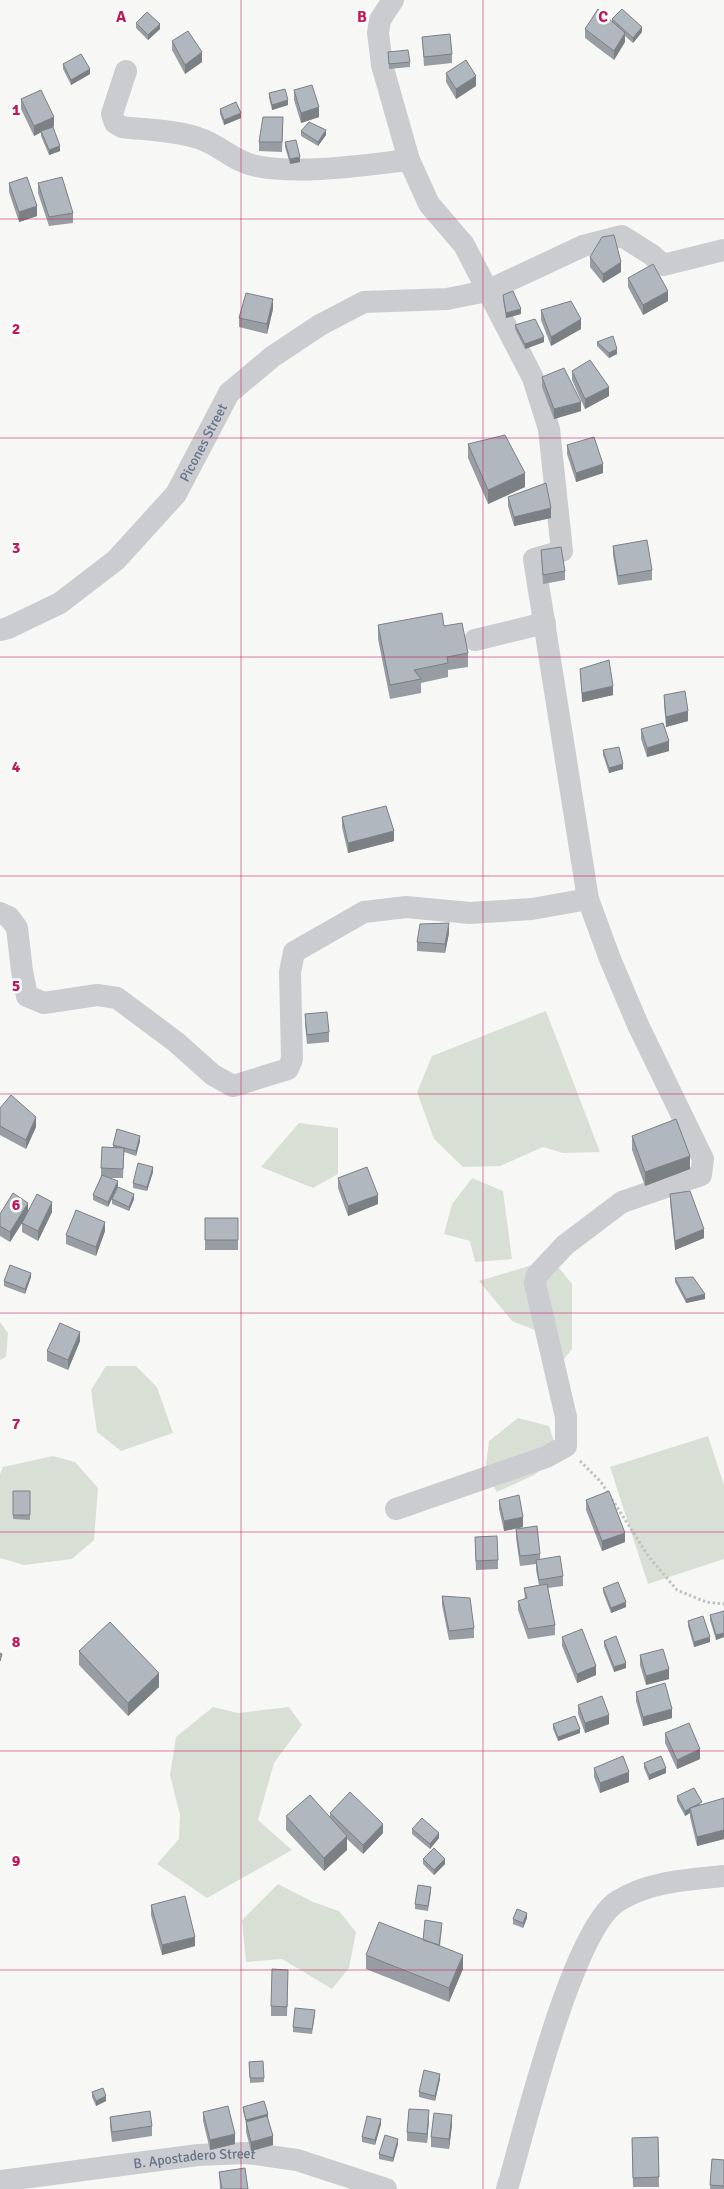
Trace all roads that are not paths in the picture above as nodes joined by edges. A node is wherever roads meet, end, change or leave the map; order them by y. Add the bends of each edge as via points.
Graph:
1 (393, 0) edge
2 (126, 71) dead end
3 (409, 160) junction
4 (724, 250) edge
5 (487, 291) junction
6 (545, 623) junction
7 (0, 630) edge
8 (475, 640) dead end
9 (588, 899) junction
10 (0, 913) edge
11 (396, 1509) dead end
12 (724, 1876) edge
13 (0, 2181) edge
14 (386, 2189) edge
15 (507, 2189) edge

1 - 3 street via 380,20 378,34 382,65
2 - 3 street via 112,114 115,123 122,127 197,137 240,161 257,166 344,168
3 - 5 street via 429,204 464,245
4 - 5 street, Picones Street via 663,265 622,236 583,246
5 - 6 street via 533,378 549,429 562,551 534,558
5 - 7 street, Picones Street via 447,299 364,302 320,325 272,357 229,393 176,494 116,560 60,603
6 - 8 street
6 - 9 street
9 - 10 street via 532,909 470,913 406,907 364,912 294,952 290,972 292,1059 288,1069 232,1086 213,1075 176,1042 117,998 97,995 44,1003 27,996 17,928 9,917
9 - 11 street via 638,1025 703,1159 701,1175 622,1202 565,1245 537,1275 534,1284 566,1418 566,1446 546,1457
12 - 15 street via 658,1884 616,1901 595,1925 561,2002
13 - 14 street, B. Apostadero Street via 198,2155 247,2154 298,2160

